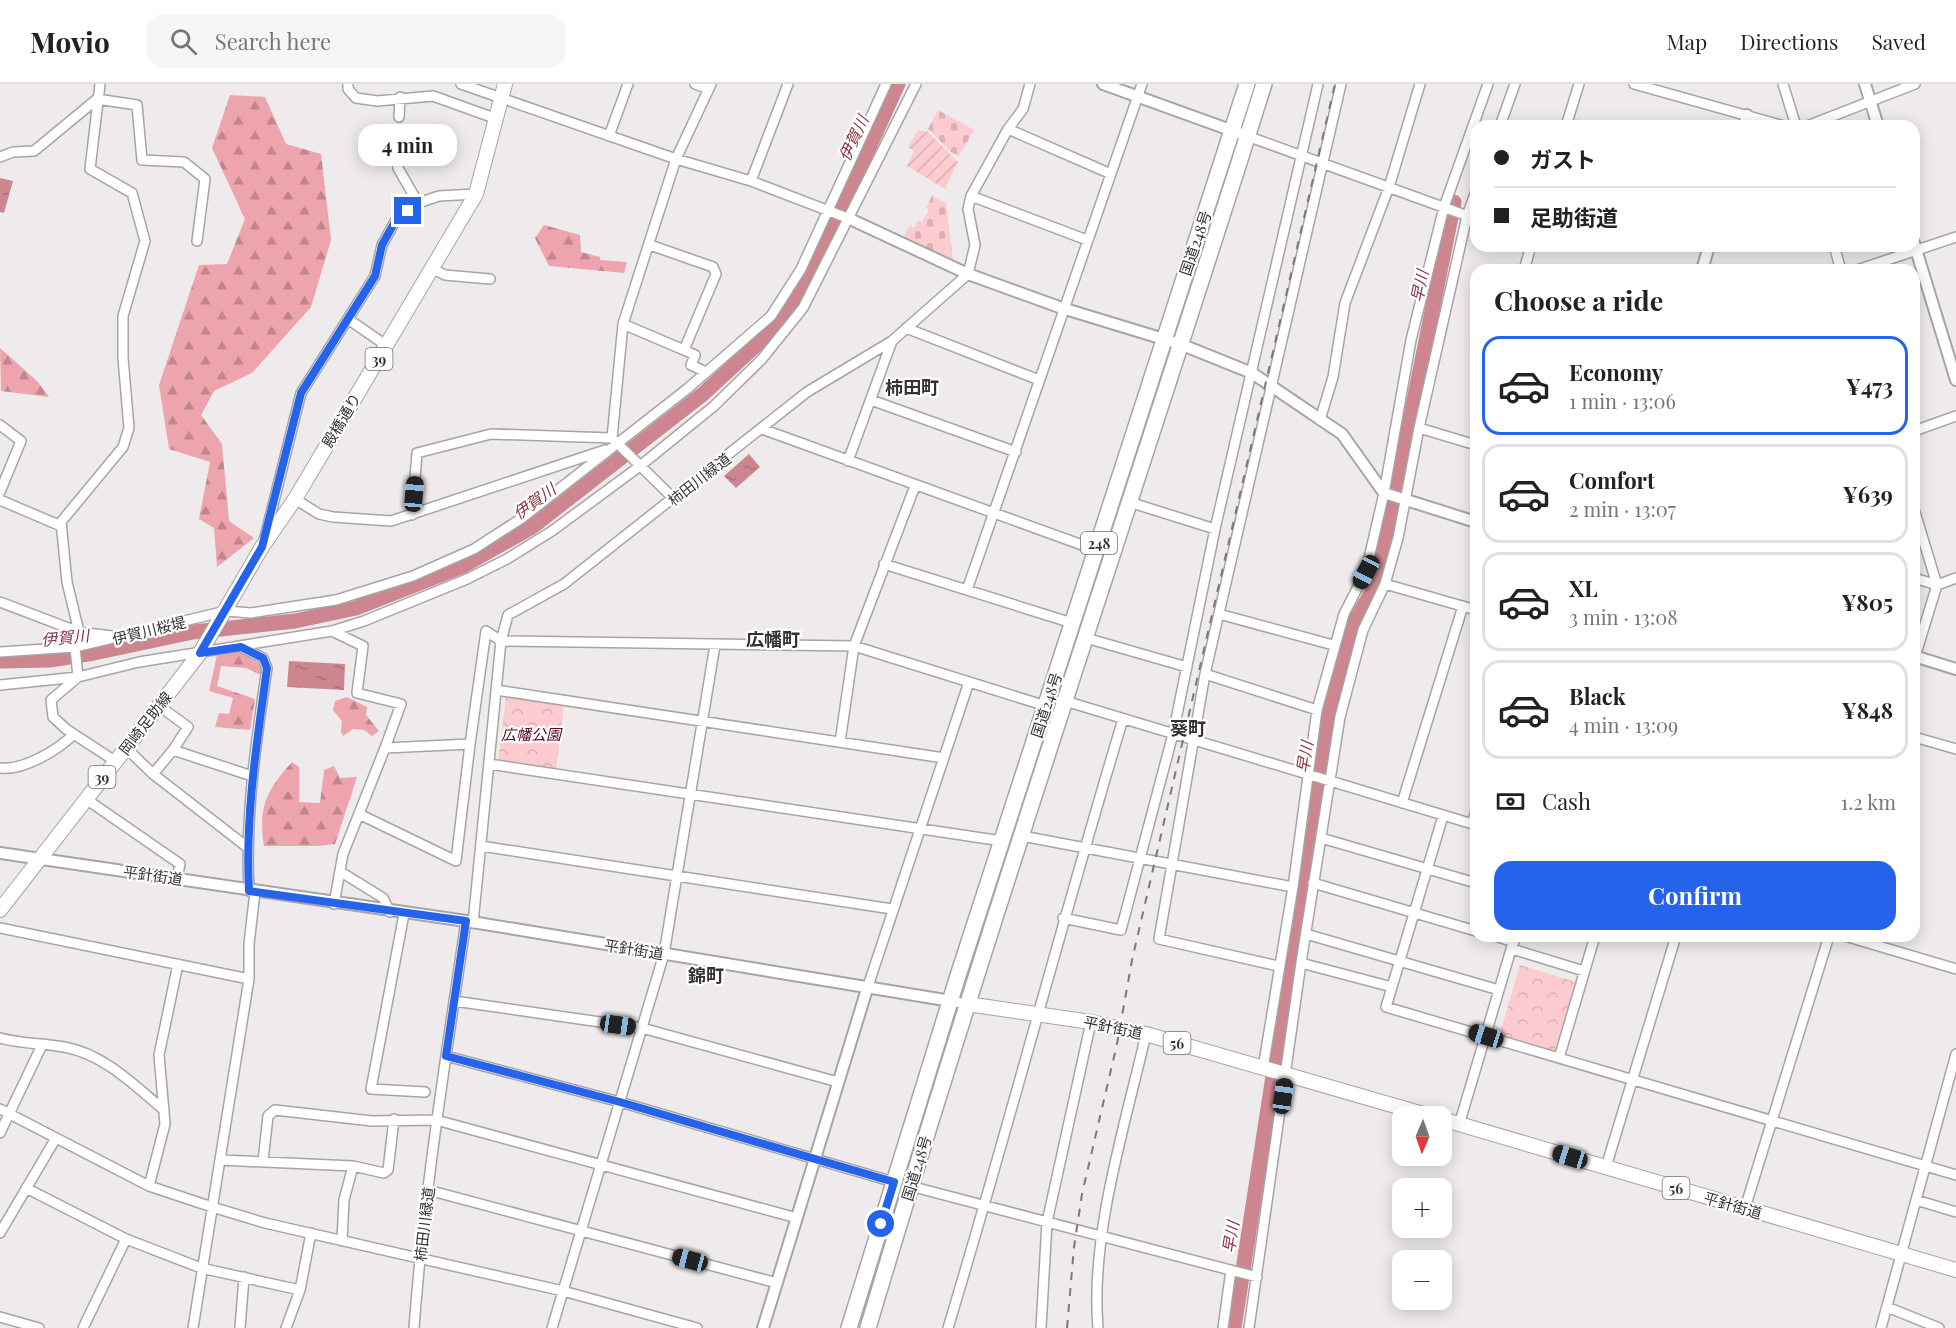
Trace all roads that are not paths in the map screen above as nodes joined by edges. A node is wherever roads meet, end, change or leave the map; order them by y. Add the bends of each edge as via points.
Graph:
1 (100, 84) edge
2 (348, 84) edge
3 (461, 84) edge
4 (505, 84) edge
5 (628, 84) edge
6 (695, 84) edge
7 (788, 84) edge
8 (886, 84) edge
9 (916, 84) edge
10 (1030, 84) edge
11 (1103, 84) edge
12 (1142, 84) edge
13 (1247, 84) edge
14 (1264, 84) edge
15 (1318, 84) edge
16 (1341, 84) edge
17 (1420, 84) edge
18 (1488, 84) edge
19 (1515, 84) edge
20 (1579, 84) edge
21 (1634, 84) edge
22 (1783, 84) edge
23 (1865, 84) edge
24 (1915, 84) edge
25 (710, 87) edge
26 (400, 97) junction
27 (1138, 97) junction
28 (502, 98) junction
29 (97, 99) junction
30 (1871, 102) junction
31 (399, 117) dead end
32 (497, 119) junction
33 (1475, 120) edge
34 (1502, 120) edge
35 (1568, 120) edge
36 (1742, 120) edge
37 (1794, 120) edge
38 (1823, 120) edge
39 (1876, 120) edge
40 (1008, 129) junction
41 (1240, 134) junction
42 (1470, 134) edge
43 (609, 136) junction
44 (393, 140) dead end
45 (1303, 156) junction
46 (0, 157) edge
47 (676, 159) junction
48 (1323, 164) junction
49 (1111, 174) junction
50 (751, 181) junction
51 (1389, 187) junction
52 (476, 194) junction
53 (971, 196) junction
54 (418, 203) junction
55 (1444, 207) junction
56 (828, 209) junction
57 (1470, 216) edge
58 (850, 219) junction
59 (1470, 225) edge
60 (1956, 237) edge
61 (1087, 240) junction
62 (197, 241) dead end
63 (650, 245) junction
64 (1920, 246) edge
65 (1902, 252) edge
66 (1917, 252) edge
67 (1872, 264) edge
68 (433, 269) junction
69 (968, 274) junction
70 (490, 279) dead end
71 (1062, 308) junction
72 (348, 319) junction
73 (622, 324) junction
74 (906, 328) junction
75 (1162, 340) junction
76 (892, 341) junction
77 (1180, 344) junction
78 (387, 346) junction
79 (684, 350) junction
80 (706, 372) junction
81 (1252, 373) junction
82 (1039, 380) junction
83 (1956, 380) edge
84 (1270, 387) junction
85 (871, 400) junction
86 (1956, 416) edge
87 (1320, 420) junction
88 (0, 425) edge
89 (1419, 428) junction
90 (762, 429) junction
91 (1920, 429) edge
92 (1470, 441) edge
93 (614, 443) junction
94 (1016, 452) junction
95 (848, 461) junction
96 (640, 466) junction
97 (915, 486) junction
98 (0, 492) edge
99 (1384, 493) junction
100 (295, 499) junction
101 (674, 499) junction
102 (0, 500) edge
103 (1405, 500) junction
104 (1129, 502) junction
105 (994, 514) junction
106 (412, 515) junction
107 (1470, 520) edge
108 (61, 526) junction
109 (1920, 529) edge
110 (1215, 530) junction
111 (262, 547) junction
112 (1096, 550) junction
113 (884, 564) junction
114 (1956, 578) edge
115 (1920, 580) edge
116 (1385, 584) junction
117 (1937, 585) junction
118 (967, 590) junction
119 (0, 602) edge
120 (1463, 606) junction
121 (1470, 608) edge
122 (1219, 614) junction
123 (223, 615) junction
124 (1072, 623) junction
125 (332, 631) junction
126 (79, 632) junction
127 (124, 636) junction
128 (1086, 638) junction
129 (1920, 638) edge
130 (501, 641) junction
131 (715, 645) junction
132 (854, 645) junction
133 (1334, 645) junction
134 (75, 647) junction
135 (241, 647) junction
136 (203, 649) junction
137 (0, 652) edge
138 (1920, 659) edge
139 (1187, 668) junction
140 (1956, 669) edge
141 (1205, 674) junction
142 (78, 677) junction
143 (969, 682) junction
144 (0, 685) edge
145 (496, 690) junction
146 (1065, 701) junction
147 (159, 706) junction
148 (1046, 706) junction
149 (1317, 710) junction
150 (1123, 719) junction
151 (703, 721) junction
152 (74, 734) junction
153 (1173, 734) junction
154 (1920, 739) edge
155 (1192, 740) junction
156 (840, 742) junction
157 (470, 744) junction
158 (126, 748) junction
159 (385, 748) junction
160 (1956, 749) edge
161 (173, 750) junction
162 (944, 758) junction
163 (115, 761) junction
164 (489, 764) junction
165 (0, 768) edge
166 (153, 774) junction
167 (1308, 775) junction
168 (252, 776) junction
169 (1330, 782) junction
170 (690, 794) junction
171 (86, 799) junction
172 (1402, 803) junction
173 (359, 814) junction
174 (1443, 816) junction
175 (1470, 824) edge
176 (920, 827) junction
177 (1022, 836) junction
178 (1321, 838) junction
179 (1002, 841) junction
180 (480, 846) junction
181 (247, 847) junction
182 (1084, 848) junction
183 (0, 853) edge
184 (1139, 858) junction
185 (41, 860) junction
186 (1172, 864) junction
187 (1427, 869) junction
188 (342, 872) junction
189 (677, 876) junction
190 (177, 878) junction
191 (1470, 881) edge
192 (1313, 883) junction
193 (1293, 887) junction
194 (252, 891) junction
195 (334, 904) junction
196 (892, 909) junction
197 (0, 910) edge
198 (390, 912) junction
199 (1414, 912) junction
200 (404, 914) junction
201 (1063, 918) junction
202 (470, 922) junction
203 (0, 928) edge
204 (1470, 929) edge
205 (1306, 934) junction
206 (1514, 942) edge
207 (1593, 942) edge
208 (1674, 942) edge
209 (1827, 942) edge
210 (1865, 942) edge
211 (664, 954) junction
212 (1400, 962) junction
213 (1301, 963) junction
214 (178, 964) junction
215 (1278, 966) junction
216 (1956, 969) edge
217 (1584, 971) junction
218 (249, 979) junction
219 (1392, 987) junction
220 (867, 989) junction
221 (1499, 990) junction
222 (454, 1001) junction
223 (950, 1001) junction
224 (967, 1004) junction
225 (1037, 1014) junction
226 (1091, 1022) junction
227 (642, 1028) junction
228 (1146, 1034) junction
229 (1486, 1036) junction
230 (0, 1038) edge
231 (42, 1045) junction
232 (1956, 1054) edge
233 (446, 1056) junction
234 (1559, 1058) junction
235 (1263, 1068) junction
236 (1286, 1074) junction
237 (1632, 1080) junction
238 (838, 1082) junction
239 (425, 1092) dead end
240 (620, 1102) junction
241 (1396, 1106) edge
242 (0, 1109) edge
243 (164, 1110) junction
244 (11, 1114) junction
245 (394, 1119) junction
246 (436, 1120) junction
247 (1772, 1121) junction
248 (1452, 1122) edge
249 (1460, 1125) junction
250 (0, 1133) edge
251 (56, 1138) junction
252 (815, 1159) junction
253 (220, 1160) junction
254 (263, 1161) junction
255 (601, 1163) junction
256 (353, 1166) junction
257 (1926, 1166) junction
258 (1606, 1167) junction
259 (1956, 1175) edge
260 (894, 1182) junction
261 (149, 1186) junction
262 (910, 1186) junction
263 (26, 1188) junction
264 (428, 1190) junction
265 (1916, 1200) junction
266 (985, 1205) junction
267 (212, 1207) junction
268 (1745, 1208) junction
269 (1956, 1212) edge
270 (797, 1218) junction
271 (3, 1220) edge
272 (1047, 1222) junction
273 (581, 1231) junction
274 (0, 1233) edge
275 (312, 1233) junction
276 (1101, 1236) junction
277 (126, 1239) junction
278 (342, 1241) junction
279 (1901, 1254) junction
280 (419, 1258) junction
281 (201, 1268) junction
282 (1231, 1270) junction
283 (1956, 1270) edge
284 (244, 1277) junction
285 (1257, 1277) junction
286 (777, 1283) junction
287 (300, 1290) junction
288 (563, 1292) junction
289 (1887, 1307) junction
290 (0, 1317) edge
291 (21, 1325) edge
292 (39, 1328) edge
293 (83, 1328) edge
294 (193, 1328) edge
295 (240, 1328) edge
296 (286, 1328) edge
297 (414, 1328) edge
298 (552, 1328) edge
299 (697, 1328) edge
300 (763, 1328) edge
301 (849, 1328) edge
302 (868, 1328) edge
303 (948, 1328) edge
304 (1041, 1328) edge
305 (1098, 1328) edge
306 (1223, 1328) edge
307 (1249, 1328) edge
308 (1881, 1328) edge
309 (1939, 1328) edge

1 - 29 street
2 - 26 street via 356,98 377,101
3 - 28 street
4 - 28 main road, 殿橋通り / 39
5 - 43 street
6 - 25 street
7 - 50 street
8 - 56 street, 伊賀川桜堤
9 - 58 street, 伊賀川桜堤
10 - 40 street via 1023,109
11 - 27 street
12 - 27 street
13 - 41 highway, 国道248号 / 248
14 - 41 highway, 国道248号 / 248
15 - 45 street
16 - 48 street
17 - 51 street
18 - 33 street
19 - 34 street
20 - 35 street
21 - 36 street
22 - 37 street
23 - 30 street
24 - 30 street
25 - 47 street
26 - 31 street
26 - 32 street via 433,96
27 - 41 street
27 - 49 street
28 - 32 main road, 殿橋通り / 39
28 - 43 street
29 - 46 street via 34,152 13,152
29 - 62 street via 137,105 142,160 184,162 205,179
29 - 108 street via 90,169 132,193 145,241 123,316 129,428 123,447
30 - 38 street
30 - 39 street
32 - 52 main road, 殿橋通り / 39
40 - 49 street
40 - 53 street
41 - 45 street
41 - 75 highway, 国道248号 / 248
41 - 77 highway, 国道248号 / 248
42 - 55 street
43 - 47 street
44 - 54 street via 398,168
45 - 48 street
45 - 81 street
47 - 50 street
47 - 63 street
48 - 51 street
48 - 84 street
49 - 61 street
50 - 56 street
51 - 55 street
51 - 87 street via 1345,303 1334,377
52 - 54 street via 440,196
52 - 68 main road, 殿橋通り / 39
53 - 61 street
53 - 69 street via 968,209 975,245
54 - 72 street via 397,218 382,245 375,276
55 - 57 street
55 - 99 street via 1411,340
56 - 58 street
56 - 80 street, 伊賀川桜堤 via 801,270 771,316
58 - 69 street
58 - 96 street, 伊賀川桜堤 via 804,308 762,359 714,406
59 - 89 street
60 - 64 street
61 - 71 street
63 - 73 street
63 - 79 street via 713,267 717,274
65 - 67 street
66 - 83 street
68 - 70 street via 445,275
68 - 78 main road, 殿橋通り / 39
69 - 71 street
69 - 74 street, 柿田川緑道
71 - 75 street
71 - 82 street
72 - 78 street
72 - 111 street via 301,393
73 - 79 street
73 - 93 street
74 - 76 street, 柿田川緑道
74 - 82 street
75 - 77 street
75 - 112 highway, 国道248号 / 248
76 - 85 street
76 - 90 street, 柿田川緑道 via 807,392
77 - 81 street
77 - 104 highway, 国道248号 / 248
78 - 100 main road, 殿橋通り / 39
79 - 80 street via 695,355 691,365
80 - 93 street, 伊賀川桜堤
81 - 84 street
81 - 110 street
82 - 94 street
84 - 87 street
84 - 122 street
85 - 94 street
85 - 95 street
86 - 91 street
87 - 99 street via 1342,434
88 - 98 street via 21,441
89 - 92 street
89 - 103 street
90 - 95 street
90 - 101 street, 柿田川緑道
93 - 96 street
93 - 106 street
93 - 106 street via 491,434 417,453
93 - 123 street, 伊賀川桜堤 via 512,524 474,549 413,576 336,600
94 - 105 street
95 - 97 street
96 - 101 street
96 - 125 street, 伊賀川桜堤 via 507,560
97 - 105 street
97 - 113 street
99 - 103 street
99 - 133 street via 1366,572 1344,614
100 - 106 street via 319,514 333,517 391,521
100 - 111 main road, 殿橋通り / 39
101 - 130 street, 柿田川緑道 via 546,597 508,615
102 - 108 street
103 - 107 street
103 - 116 street
104 - 110 street
104 - 128 highway, 国道248号 / 248
105 - 112 street
105 - 118 street
108 - 126 street via 67,582
109 - 117 street
110 - 139 street
111 - 123 main road, 殿橋通り / 39
112 - 124 highway, 国道248号 / 248
113 - 118 street
113 - 132 street
114 - 117 street
115 - 117 street
116 - 120 street
116 - 169 street via 1363,630 1340,717
117 - 129 street
118 - 124 street
119 - 126 street
120 - 121 street
120 - 172 street
122 - 133 street
122 - 141 street
123 - 127 street, 伊賀川桜堤
123 - 136 main road, 岡崎足助線 / 39
124 - 148 highway, 国道248号 / 248
125 - 135 street, 伊賀川桜堤
125 - 159 street via 363,646 357,693 401,704
126 - 127 street
127 - 134 street, 伊賀川桜堤
128 - 139 street
128 - 146 highway, 国道248号 / 248
130 - 131 street
130 - 145 street, 柿田川緑道
130 - 157 street via 486,631
131 - 132 street
131 - 151 street
132 - 143 street
132 - 156 street
133 - 149 street
134 - 137 street, 伊賀川桜堤
134 - 142 street
135 - 136 street, 伊賀川桜堤
135 - 168 street via 263,658 267,668
136 - 142 street, 伊賀川桜堤
136 - 147 main road, 岡崎足助線 / 39
138 - 140 street
139 - 153 street
141 - 149 street
141 - 155 street
142 - 144 street, 伊賀川桜堤
142 - 152 street via 51,700 53,717
143 - 148 street
143 - 162 street
145 - 151 street
145 - 164 street, 柿田川緑道
146 - 150 street
146 - 177 highway, 国道248号 / 248
147 - 158 main road, 岡崎足助線 / 39
147 - 161 street via 188,727
148 - 179 highway, 国道248号 / 248
149 - 167 street
150 - 153 street
150 - 182 street
151 - 156 street
151 - 170 street
152 - 163 street
152 - 165 street via 58,750 9,769
153 - 155 street
153 - 184 street
154 - 160 street
155 - 167 street
155 - 186 street
156 - 162 street
157 - 159 street
157 - 173 street via 456,861
158 - 163 main road, 岡崎足助線 / 39
158 - 166 street
159 - 173 street
161 - 166 street
161 - 168 street
162 - 176 street
163 - 171 main road, 岡崎足助線 / 39
164 - 170 street
164 - 180 street, 柿田川緑道
166 - 181 street
167 - 169 street
167 - 193 street
168 - 181 street
169 - 172 street
169 - 178 street
170 - 176 street
170 - 189 street
171 - 185 main road, 岡崎足助線 / 39
171 - 190 street via 180,864
172 - 174 street
173 - 188 street via 343,854
174 - 175 street
174 - 187 street
176 - 179 street
176 - 196 street
177 - 182 street
177 - 224 highway, 国道248号 / 248
178 - 187 street
178 - 192 street
179 - 223 highway, 国道248号 / 248
180 - 189 street
180 - 202 street, 柿田川緑道
181 - 194 street
182 - 184 street
182 - 201 street
183 - 185 street, 平針街道
184 - 186 street
184 - 201 street via 1121,930
185 - 190 street, 平針街道
185 - 197 main road, 岡崎足助線 / 39
186 - 193 street
186 - 215 street via 1159,939
187 - 191 street
187 - 199 street
188 - 195 street
188 - 198 street via 383,898
189 - 196 street
189 - 211 street
190 - 194 street, 平針街道
192 - 199 street
192 - 205 street
193 - 215 street
194 - 195 street, 平針街道
194 - 218 street
195 - 198 street, 平針街道
196 - 220 street
198 - 200 street, 平針街道
199 - 204 street
199 - 212 street
200 - 202 street, 平針街道
200 - 239 street via 371,1089
201 - 225 street
202 - 211 street, 平針街道
202 - 222 street, 柿田川緑道
203 - 214 street
205 - 212 street
205 - 213 street
206 - 217 street
206 - 221 street
207 - 217 street
208 - 237 street
209 - 247 street
210 - 216 street
211 - 220 street, 平針街道
211 - 227 street
212 - 219 street
212 - 221 street
213 - 219 street
213 - 236 street
214 - 218 street
214 - 243 street via 159,1055
215 - 235 street
217 - 234 street
218 - 253 street
219 - 229 street via 1386,1007
220 - 223 street, 平針街道
220 - 238 street
221 - 229 street
222 - 227 street
222 - 233 street, 柿田川緑道
223 - 224 street, 平針街道
223 - 260 highway, 国道248号 / 248
224 - 225 main road, 平針街道 / 56
224 - 262 highway, 国道248号 / 248
225 - 226 main road, 平針街道 / 56
225 - 266 street
226 - 228 main road, 平針街道 / 56
226 - 272 street
227 - 238 street
227 - 240 street
228 - 235 main road, 平針街道 / 56
228 - 276 street
229 - 234 street
229 - 249 street
230 - 231 street
231 - 243 street via 65,1047 100,1060
231 - 244 street
232 - 257 street
233 - 240 street
233 - 246 street, 柿田川緑道
234 - 237 street
235 - 236 main road, 56
236 - 241 main road, 56
236 - 285 street
237 - 247 street
237 - 258 street
238 - 252 street
240 - 252 street
240 - 255 street
242 - 244 street
243 - 261 street via 165,1124
244 - 250 street
244 - 251 street
245 - 246 street
245 - 254 street via 372,1121 275,1110 268,1116
245 - 256 street via 388,1170 384,1173
246 - 255 street
246 - 264 street, 柿田川緑道
247 - 257 street
247 - 268 street
248 - 249 main road, 平針街道 / 56
249 - 258 main road, 平針街道 / 56
251 - 261 street
251 - 263 street
252 - 260 street
252 - 270 street
253 - 254 street
253 - 267 street
254 - 256 street
255 - 270 street
255 - 273 street
256 - 278 street via 344,1200
257 - 259 street
257 - 265 street
258 - 268 main road, 平針街道 / 56
260 - 301 highway, 国道248号 / 248
261 - 267 street
262 - 266 street
262 - 302 highway, 国道248号 / 248
263 - 271 street
263 - 277 street
264 - 273 street
264 - 280 street, 柿田川緑道
265 - 269 street
265 - 279 street
266 - 272 street
266 - 303 street
267 - 275 street
267 - 281 street
268 - 279 main road, 平針街道 / 56
270 - 286 street
271 - 274 street
272 - 276 street
272 - 304 street
273 - 286 street
273 - 288 street
275 - 278 street
275 - 287 street
276 - 282 street
276 - 305 street
277 - 281 street
277 - 293 street
278 - 280 street
279 - 283 main road, 平針街道 / 56
279 - 289 street
280 - 288 street
280 - 297 street, 柿田川緑道
281 - 284 street
281 - 294 street
282 - 285 street
282 - 306 street
284 - 287 street
284 - 295 street
285 - 307 street
286 - 300 street
287 - 296 street
288 - 298 street
288 - 299 street
289 - 308 street
289 - 309 street
290 - 291 street
291 - 292 street

